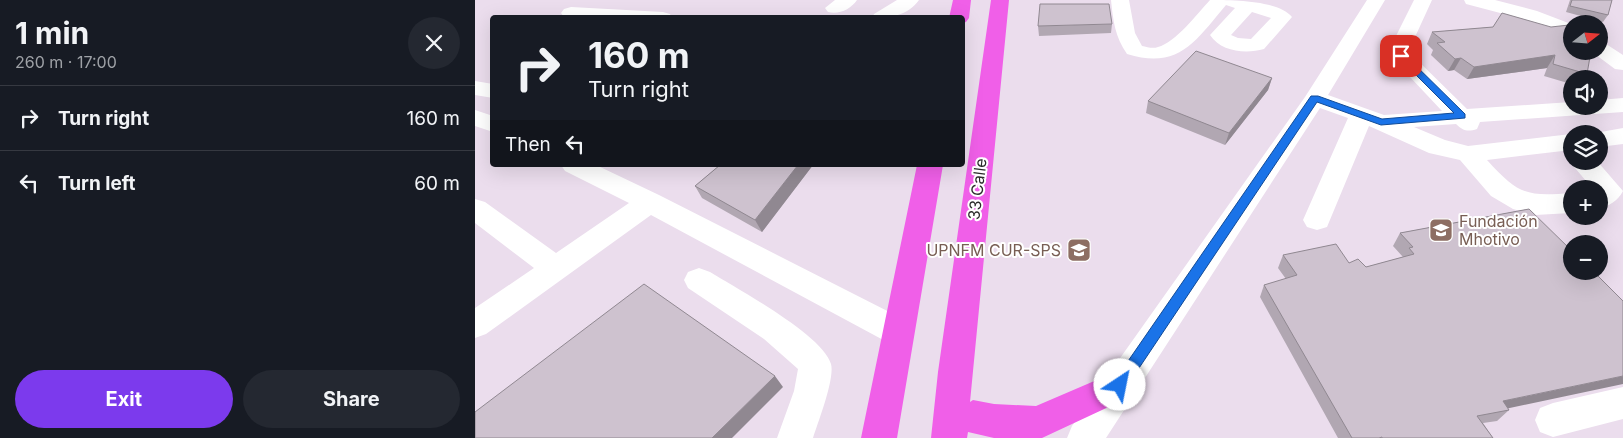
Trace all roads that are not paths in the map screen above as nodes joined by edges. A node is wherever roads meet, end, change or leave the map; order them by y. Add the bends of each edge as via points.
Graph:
1 (910, 0) edge
2 (962, 0) edge
3 (999, 0) edge
4 (1120, 0) edge
5 (1220, 0) edge
6 (1227, 0) edge
7 (1376, 0) edge
8 (1423, 0) edge
9 (1473, 0) edge
10 (1247, 6) dead end
11 (571, 13) dead end
12 (608, 15) edge
13 (886, 15) edge
14 (960, 15) edge
15 (1563, 28) edge
16 (1608, 54) edge
17 (1623, 64) edge
18 (475, 88) edge
19 (490, 90) edge
20 (1315, 98) junction
21 (1623, 105) edge
22 (1461, 116) junction
23 (475, 117) edge
24 (1371, 119) junction
25 (490, 124) edge
26 (1623, 136) edge
27 (1608, 138) edge
28 (1563, 146) edge
29 (1494, 151) junction
30 (1468, 154) junction
31 (578, 167) edge
32 (930, 167) edge
33 (1591, 170) edge
34 (1600, 180) edge
35 (650, 202) junction
36 (1563, 203) edge
37 (475, 210) edge
38 (1317, 220) dead end
39 (556, 268) junction
40 (699, 280) dead end
41 (475, 325) edge
42 (898, 332) junction
43 (1120, 385) junction
44 (1623, 403) edge
45 (1553, 420) dead end
46 (967, 431) edge
47 (795, 438) edge
48 (879, 438) edge
49 (894, 438) edge
50 (1085, 438) edge

1 - 13 street
2 - 14 main road
3 - 46 main road, 33 Calle via 955,372
4 - 5 street via 1125,33 1134,50 1149,55 1167,52
6 - 10 street
7 - 20 street
8 - 22 street via 1400,48 1401,56
9 - 15 street
11 - 12 street
16 - 17 street
18 - 19 street
20 - 24 street
20 - 43 street
21 - 22 street
22 - 24 street
22 - 29 street
23 - 25 street
24 - 30 street via 1438,147
24 - 38 street
26 - 27 street
28 - 29 street
29 - 30 street
30 - 36 street via 1506,196 1529,205
31 - 35 street
32 - 42 main road
33 - 34 street
35 - 39 street
35 - 42 street
37 - 39 street
39 - 41 street
40 - 47 street via 761,320 815,365 811,391
42 - 48 main road
42 - 49 main road via 905,362
43 - 46 main road via 1037,423 994,421
43 - 50 street
44 - 45 street

